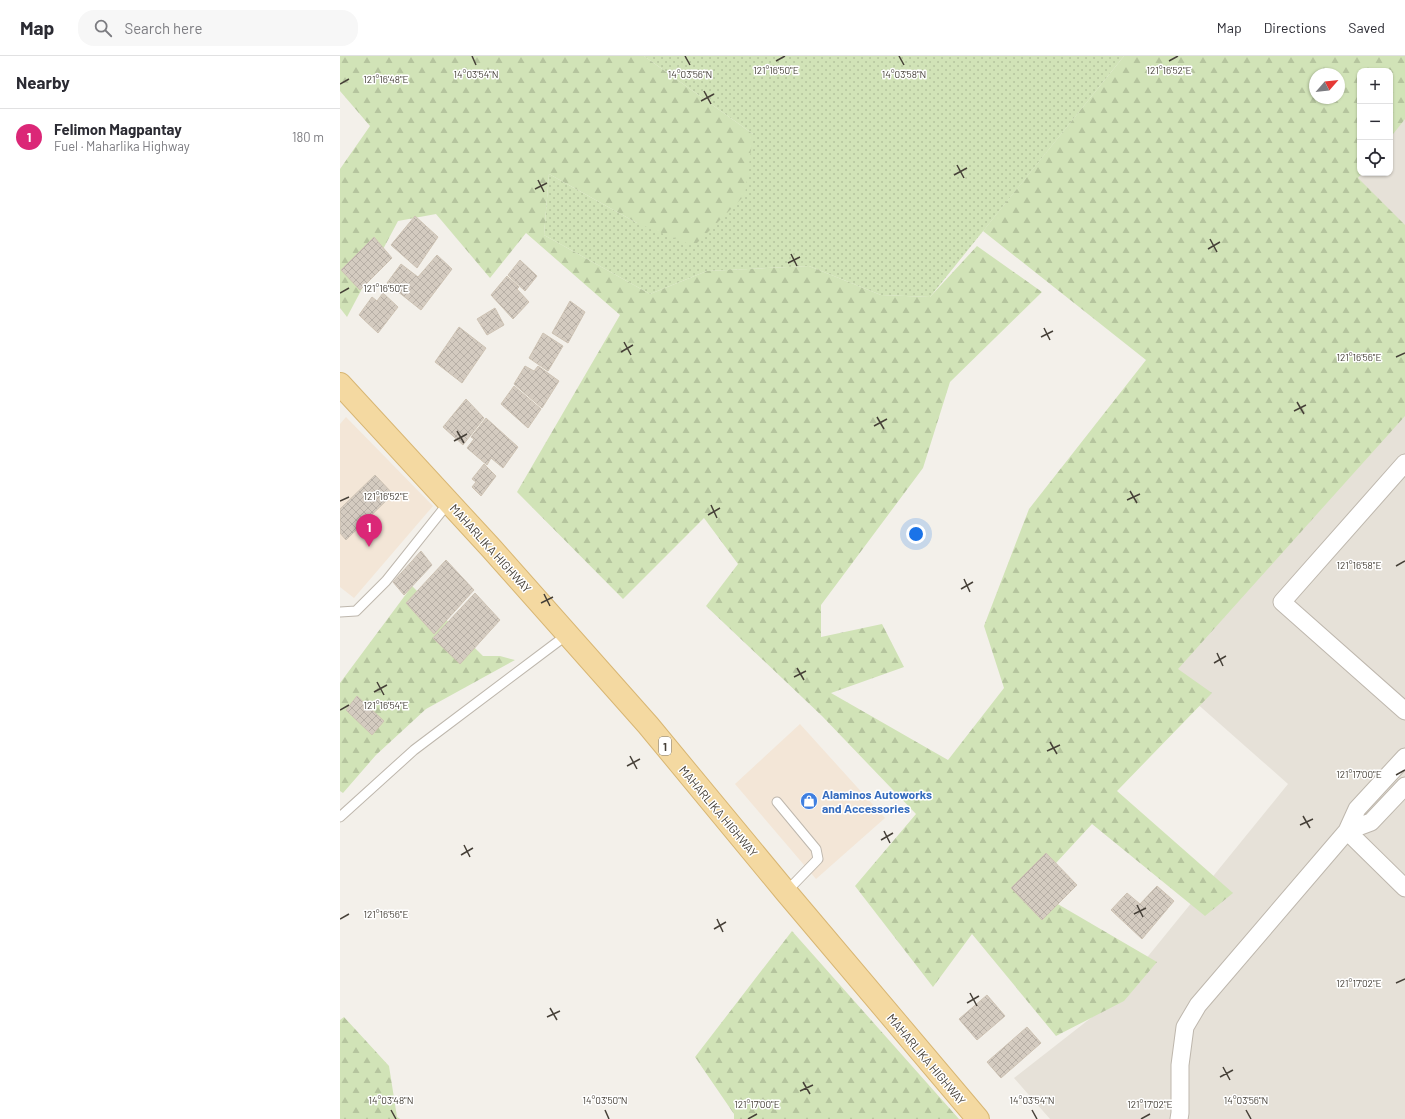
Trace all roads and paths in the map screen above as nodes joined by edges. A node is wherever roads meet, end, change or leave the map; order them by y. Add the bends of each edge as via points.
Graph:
1 (340, 384) edge
2 (1405, 463) edge
3 (449, 502) junction
4 (340, 612) edge
5 (568, 634) junction
6 (1405, 711) edge
7 (1405, 757) edge
8 (1405, 786) edge
9 (777, 802) dead end
10 (340, 817) edge
11 (1347, 831) junction
12 (1405, 888) edge
13 (786, 892) junction
14 (978, 1119) edge
15 (1179, 1119) edge

1 - 3 main road, MAHARLIKA HIGHWAY / 1
2 - 6 street via 1282,602
3 - 4 lane via 386,581 356,611
3 - 5 main road, MAHARLIKA HIGHWAY / 1
5 - 10 lane via 414,750
5 - 13 main road, MAHARLIKA HIGHWAY / 1 via 648,725
7 - 11 street via 1358,809
8 - 11 street via 1371,822
9 - 13 lane via 816,849 818,859
11 - 12 street
11 - 15 street via 1198,1005 1185,1028 1180,1065
13 - 14 main road, MAHARLIKA HIGHWAY / 1

